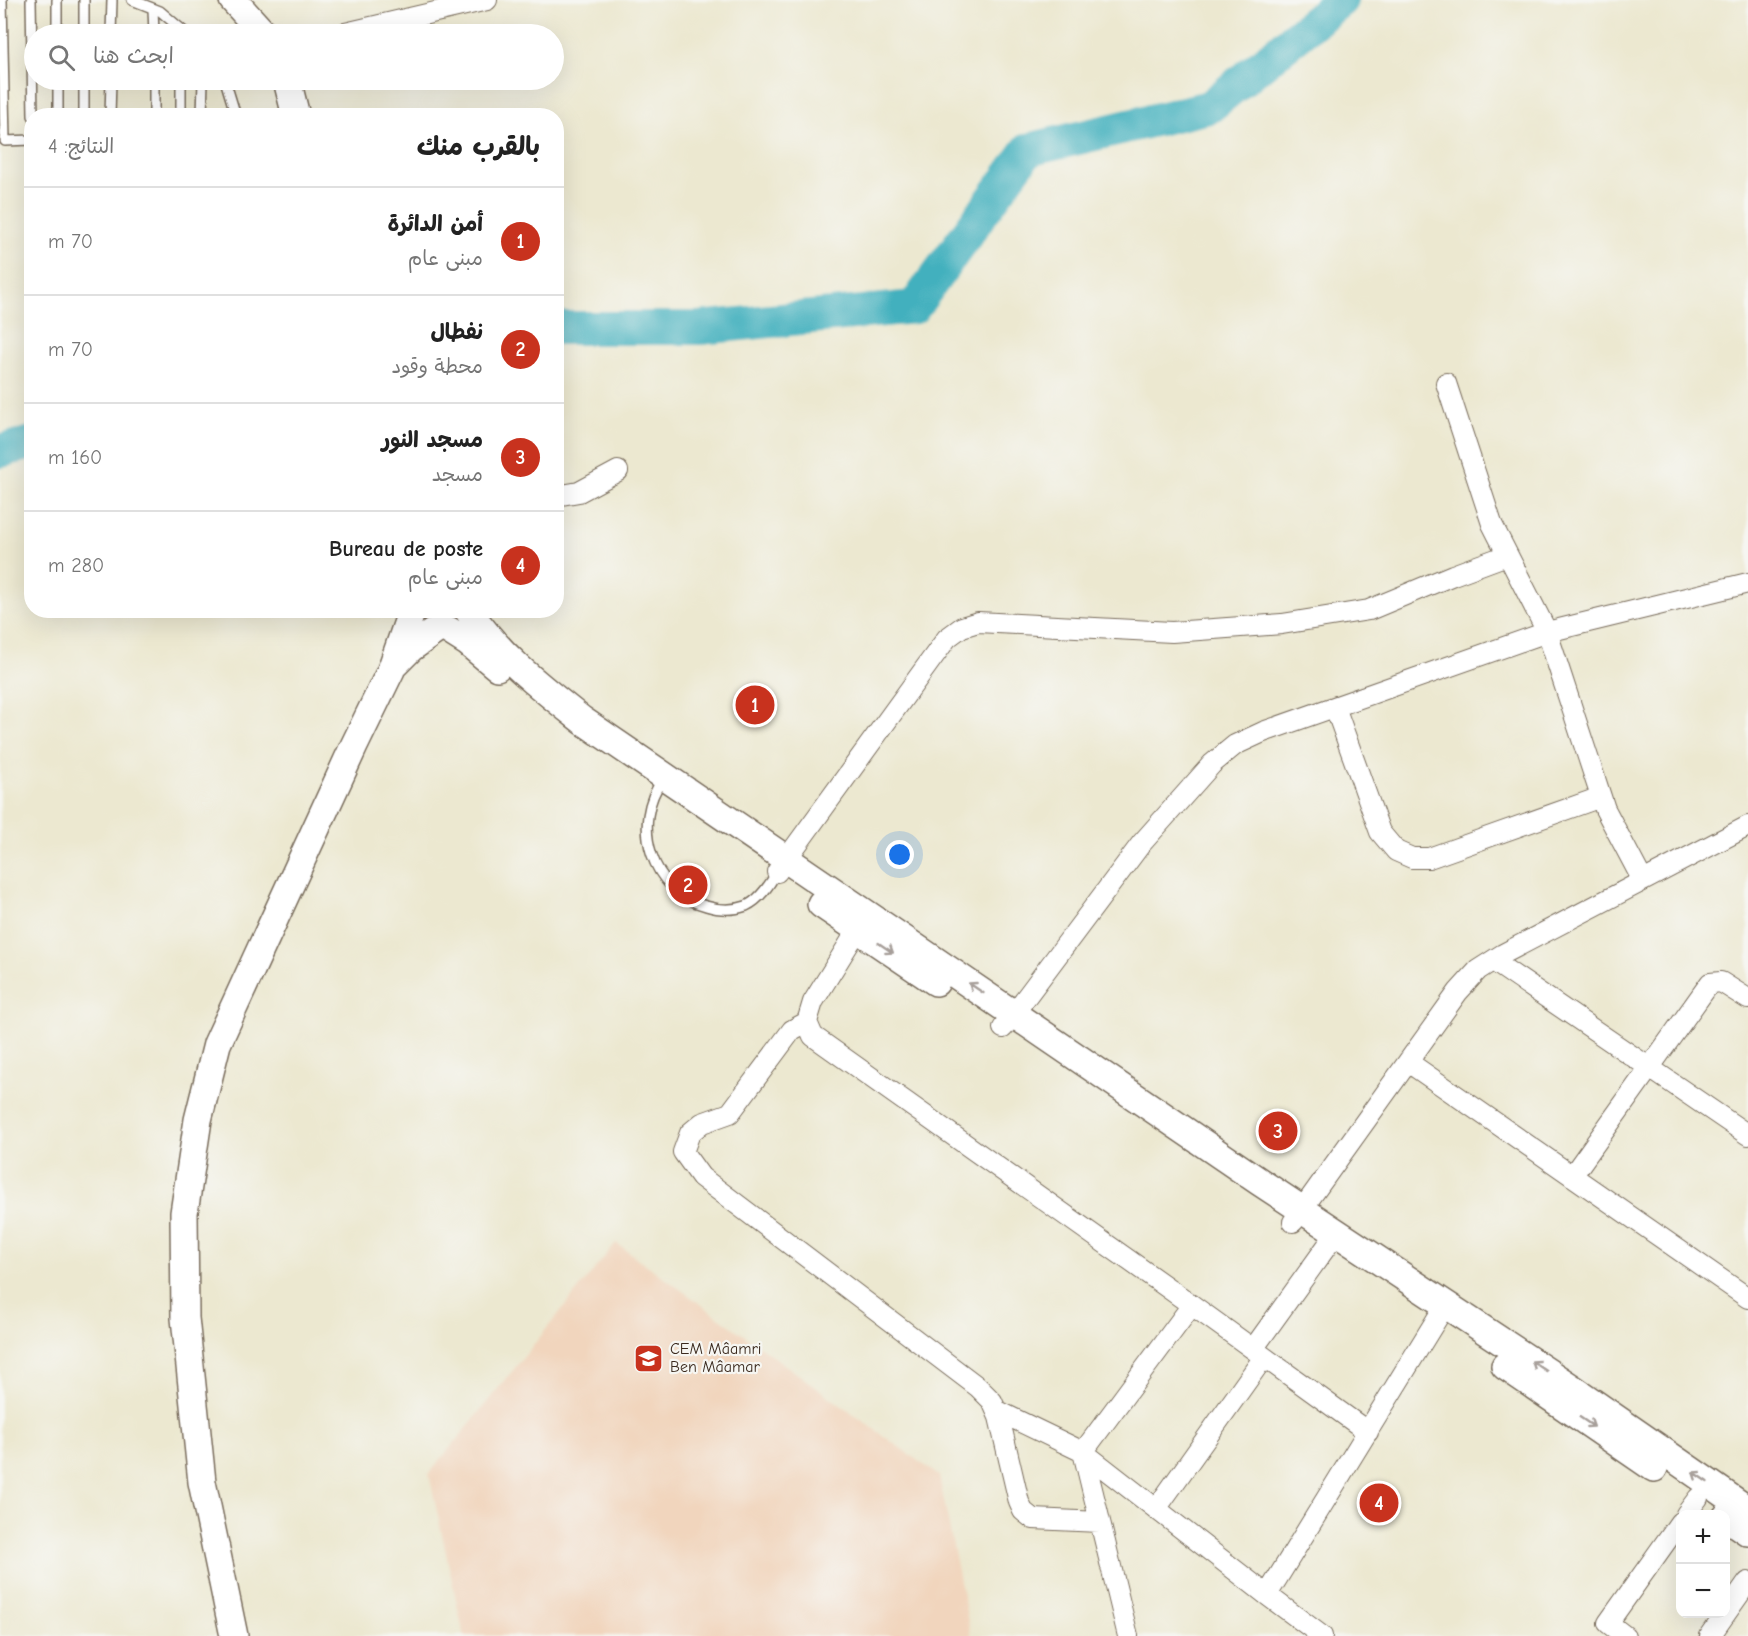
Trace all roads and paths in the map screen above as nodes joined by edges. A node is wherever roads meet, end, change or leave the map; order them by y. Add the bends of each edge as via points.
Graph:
1 (2, 0) edge
2 (31, 0) edge
3 (57, 0) edge
4 (84, 0) edge
5 (112, 0) edge
6 (132, 0) edge
7 (233, 0) edge
8 (487, 0) edge
9 (153, 9) junction
10 (258, 20) edge
11 (31, 24) edge
12 (57, 24) edge
13 (84, 24) edge
14 (111, 24) edge
15 (154, 24) edge
16 (174, 24) edge
17 (384, 24) edge
18 (33, 90) edge
19 (58, 90) edge
20 (84, 90) edge
21 (111, 90) edge
22 (154, 90) edge
23 (181, 90) edge
24 (202, 90) edge
25 (228, 90) edge
26 (290, 90) edge
27 (33, 108) edge
28 (58, 108) edge
29 (84, 108) edge
30 (110, 108) edge
31 (154, 108) edge
32 (181, 108) edge
33 (202, 108) edge
34 (234, 108) edge
35 (294, 108) edge
36 (24, 140) edge
37 (1446, 382) dead end
38 (618, 471) dead end
39 (564, 495) edge
40 (1507, 555) junction
41 (1748, 584) edge
42 (410, 618) edge
43 (418, 618) edge
44 (454, 620) edge
45 (1547, 632) junction
46 (391, 670) junction
47 (1335, 707) junction
48 (661, 782) junction
49 (1601, 797) junction
50 (1748, 826) edge
51 (782, 866) junction
52 (1643, 881) junction
53 (863, 922) junction
54 (1493, 961) junction
55 (1748, 999) edge
56 (1008, 1020) junction
57 (807, 1022) junction
58 (1408, 1062) junction
59 (1649, 1068) junction
60 (1748, 1135) edge
61 (1572, 1176) junction
62 (1297, 1216) junction
63 (1333, 1240) junction
64 (1748, 1298) edge
65 (1192, 1305) junction
66 (1442, 1312) junction
67 (1259, 1353) junction
68 (996, 1410) junction
69 (1368, 1432) junction
70 (1083, 1452) junction
71 (1692, 1506) edge
72 (1156, 1509) junction
73 (1748, 1510) edge
74 (1730, 1520) edge
75 (1100, 1522) junction
76 (1676, 1528) edge
77 (1748, 1532) edge
78 (1748, 1582) edge
79 (1267, 1595) junction
80 (234, 1636) edge
81 (1128, 1636) edge
82 (1322, 1636) edge
83 (1625, 1636) edge
84 (1710, 1636) edge

1 - 36 lane via 5,141
2 - 11 lane
3 - 12 lane
4 - 13 lane
5 - 14 lane
6 - 9 lane
7 - 10 main road
8 - 17 street
9 - 15 lane
9 - 16 lane
18 - 27 lane
19 - 28 lane
20 - 29 lane
21 - 30 lane
22 - 31 lane
23 - 32 lane
24 - 33 lane
25 - 34 lane
26 - 35 main road
37 - 40 street via 1492,524
38 - 39 street via 579,492
40 - 45 street
40 - 51 street via 1369,610 1282,624 1172,632 978,622 962,627 947,638
41 - 45 street
42 - 46 main road
43 - 44 main road via 426,628
44 - 46 main road via 411,648
44 - 48 main road via 476,648
45 - 47 street
45 - 49 street
46 - 80 main road via 217,1044 198,1120 184,1213 184,1318 202,1482
47 - 49 street via 1380,832 1396,851 1413,858 1429,858
47 - 56 street via 1263,732 1235,745 1212,764 1141,844
48 - 51 main road
48 - 51 lane via 649,808 648,841 654,865 673,890 695,903 723,911 747,905 767,888
49 - 52 street
50 - 52 street
51 - 53 main road
52 - 54 street
53 - 56 main road
53 - 57 street via 813,1002
54 - 58 street via 1478,970 1458,992
54 - 59 street
55 - 59 street via 1721,982 1710,983
56 - 62 main road
57 - 65 street via 813,1036
57 - 68 street via 792,1030 730,1113 702,1123 690,1133 683,1152 701,1178 978,1387
58 - 61 street
58 - 62 street
59 - 60 street
59 - 61 street
61 - 64 street
62 - 63 main road
63 - 66 main road
63 - 67 street
65 - 67 street
65 - 70 street
66 - 69 street
66 -> 71 main road
73 -> 66 main road
67 - 69 street
67 - 72 street
68 - 70 street
68 - 75 street via 1023,1511 1033,1519
69 - 79 street
70 - 72 street
70 - 75 street
72 - 79 street
74 - 77 main road
75 - 81 street
76 - 83 street via 1608,1623
78 - 84 street
79 - 82 street

